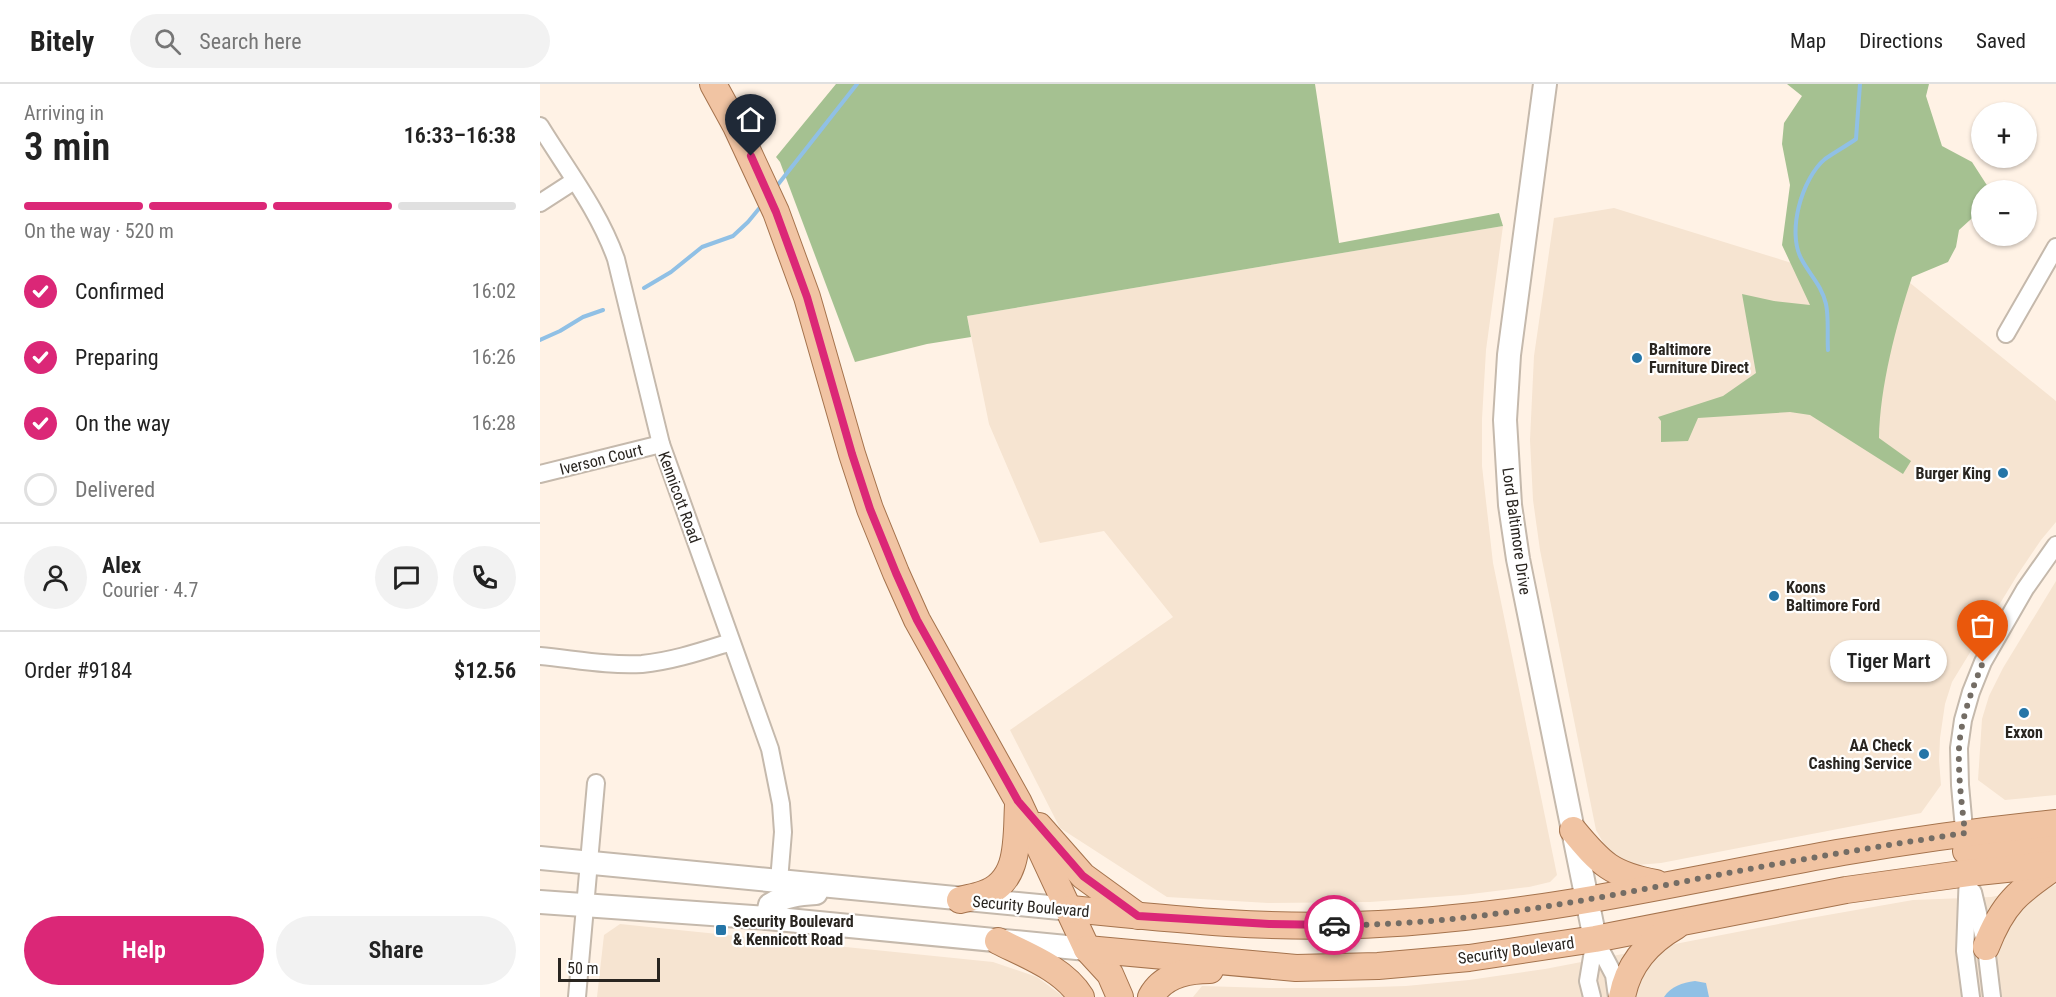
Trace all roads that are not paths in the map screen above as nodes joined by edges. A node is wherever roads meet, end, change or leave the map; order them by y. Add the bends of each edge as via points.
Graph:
1 (712, 84) edge
2 (1545, 84) edge
3 (540, 126) edge
4 (574, 181) junction
5 (540, 203) edge
6 (2056, 247) edge
7 (2006, 334) dead end
8 (661, 444) junction
9 (540, 474) edge
10 (2056, 545) edge
11 (731, 642) junction
12 (540, 656) edge
13 (596, 783) dead end
14 (1018, 801) junction
15 (2056, 823) edge
16 (1573, 830) junction
17 (2056, 843) edge
18 (1966, 852) junction
19 (540, 858) edge
20 (589, 862) junction
21 (2056, 865) edge
22 (779, 881) junction
23 (1668, 885) junction
24 (868, 890) junction
25 (960, 900) junction
26 (1587, 900) junction
27 (540, 902) edge
28 (585, 906) junction
29 (1070, 909) junction
30 (1138, 916) junction
31 (767, 918) junction
32 (1683, 921) junction
33 (1595, 939) junction
34 (998, 940) junction
35 (1986, 947) junction
36 (1087, 949) junction
37 (1296, 968) junction
38 (577, 997) edge
39 (1081, 997) edge
40 (1094, 997) edge
41 (1120, 997) edge
42 (1151, 997) edge
43 (1592, 997) edge
44 (1617, 997) edge
45 (1622, 997) edge
46 (1971, 997) edge
47 (1992, 997) edge

1 - 14 main road via 775,208 807,297 866,498 896,573 917,620
2 - 16 street, Lord Baltimore Drive via 1509,355 1506,462 1518,559
3 - 4 street, Kennicott Road
4 - 5 street
4 - 8 street, Kennicott Road via 608,235 616,259
6 - 7 street
8 - 9 street, Iverson Court
8 - 11 street, Kennicott Road
10 - 18 street via 2025,589 1983,662 1971,692 1959,748
11 - 12 street via 667,661 640,664
11 - 22 street, Kennicott Road via 776,776 783,832
13 - 20 street
14 - 25 main road via 1014,864 1003,881 984,894
14 - 29 main road
14 - 30 main road via 1083,876
15 - 18 main road, Security Boulevard
16 - 23 main road via 1608,868 1632,878
16 - 26 street, Lord Baltimore Drive
17 - 18 main road
18 - 21 main road, Security Boulevard
18 - 23 main road, Security Boulevard via 1844,852
18 - 32 main road, Security Boulevard via 1846,890
18 - 35 street
18 - 46 street via 1965,951
19 - 20 street, Security Boulevard
20 - 22 street, Security Boulevard
20 - 28 street
21 - 35 main road via 2017,894 2004,910
22 - 24 street, Security Boulevard
23 - 26 main road, Security Boulevard
24 - 25 street, Security Boulevard
24 - 31 street via 789,896 770,905
25 - 29 street, Security Boulevard
26 - 30 main road, Security Boulevard via 1465,917 1353,925
26 - 33 street, Lord Baltimore Drive
27 - 28 street, Security Boulevard
28 - 31 street, Security Boulevard
28 - 38 street
29 - 30 main road, Security Boulevard
29 - 36 main road
31 - 34 street, Security Boulevard
32 - 33 main road, Security Boulevard
32 - 45 main road via 1644,949 1625,983
33 - 37 main road, Security Boulevard via 1469,958
33 - 43 street, Lord Baltimore Drive via 1588,981
33 - 44 street, Lord Baltimore Drive via 1614,975
34 - 36 street, Security Boulevard
34 - 39 main road via 1046,966
35 - 47 street
36 - 37 main road, Security Boulevard
36 - 40 main road via 1087,981
36 - 41 main road via 1110,974
37 - 42 main road via 1195,970 1170,978 1157,986

